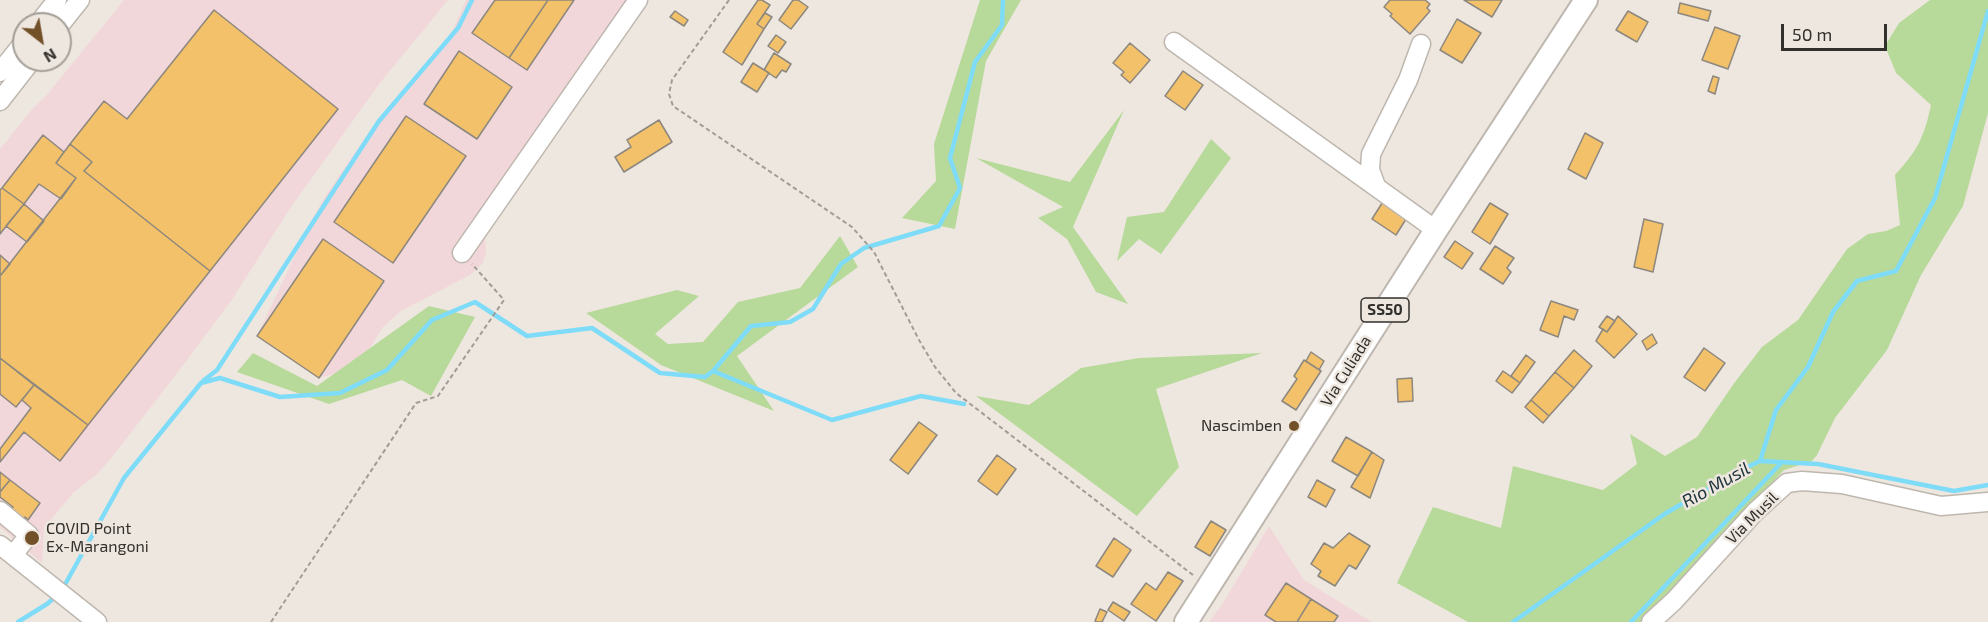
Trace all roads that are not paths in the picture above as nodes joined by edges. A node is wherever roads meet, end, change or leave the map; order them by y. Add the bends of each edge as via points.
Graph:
1 (57, 0) edge
2 (80, 0) edge
3 (638, 0) edge
4 (1586, 0) edge
5 (48, 12) edge
6 (70, 12) edge
7 (1174, 42) dead end
8 (1421, 44) dead end
9 (12, 57) edge
10 (0, 72) edge
11 (23, 72) edge
12 (0, 101) edge
13 (1376, 186) junction
14 (1436, 230) junction
15 (462, 253) road end
16 (1988, 502) edge
17 (0, 511) edge
18 (0, 532) edge
19 (8, 549) edge
20 (97, 622) edge
21 (1186, 622) edge
22 (1651, 622) edge

1 - 5 street
2 - 6 street
3 - 15 street
4 - 14 main road, Via Culiada / SS50
7 - 13 street
8 - 13 street via 1408,80 1371,154 1370,170
9 - 10 street
11 - 12 street
13 - 14 street
14 - 21 main road, Via Culiada / SS50
16 - 22 street, Via Musil via 1941,506 1842,484 1787,483
17 - 19 street via 29,535
18 - 19 street
19 - 20 street

